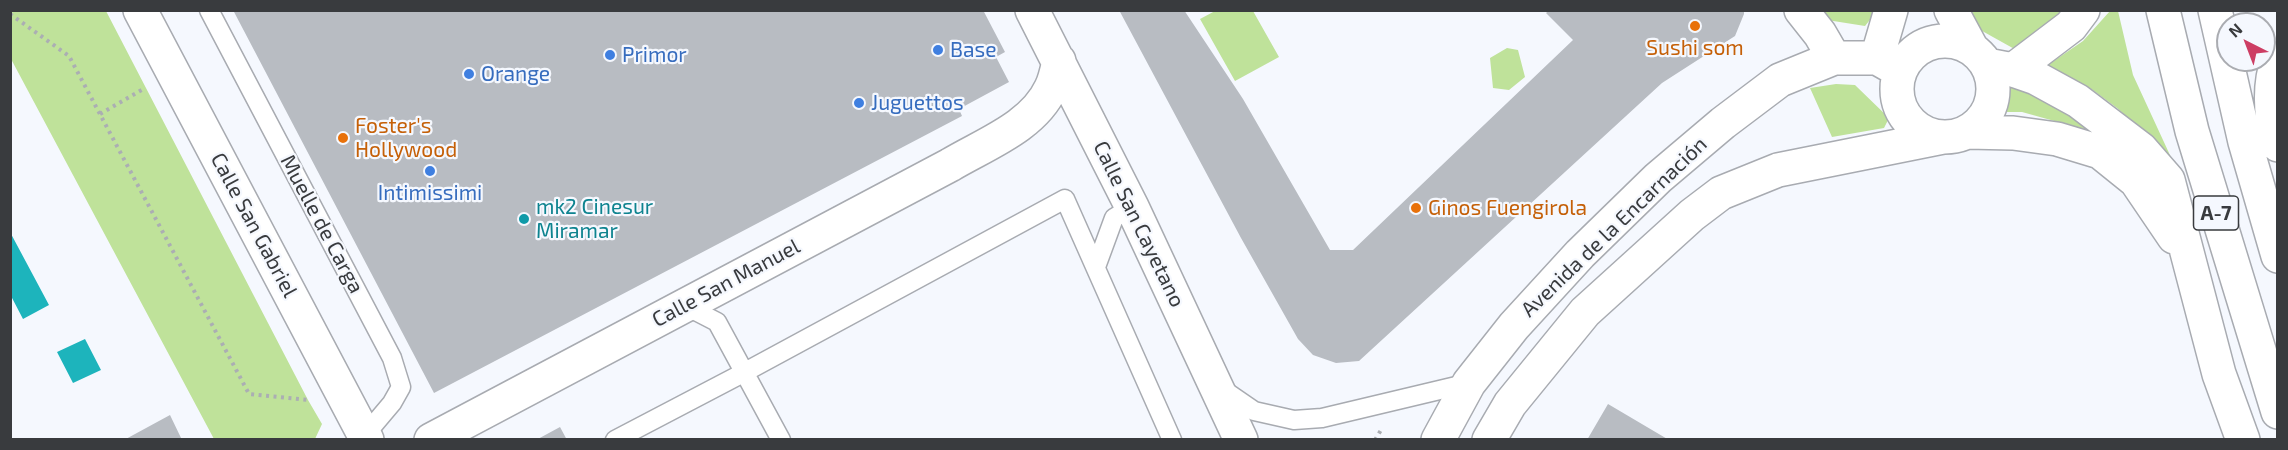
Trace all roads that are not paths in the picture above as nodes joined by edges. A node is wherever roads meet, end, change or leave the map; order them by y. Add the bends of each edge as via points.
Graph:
1 (140, 10) edge
2 (209, 10) edge
3 (1032, 10) edge
4 (1801, 10) edge
5 (1891, 10) edge
6 (1951, 10) edge
7 (2083, 10) edge
8 (2163, 10) edge
9 (2215, 10) edge
10 (1834, 58) junction
11 (2277, 59) edge
12 (1059, 61) junction
13 (1991, 61) junction
14 (1889, 64) junction
15 (1020, 125) junction
16 (1095, 133) junction
17 (1955, 134) junction
18 (2277, 145) edge
19 (1132, 207) junction
20 (2186, 256) junction
21 (2277, 256) edge
22 (1095, 267) junction
23 (684, 305) junction
24 (745, 372) junction
25 (1469, 383) junction
26 (1216, 384) junction
27 (2277, 412) edge
28 (366, 437) edge
29 (431, 440) edge
30 (615, 440) edge
31 (781, 440) edge
32 (1172, 440) edge
33 (1241, 440) edge
34 (1438, 440) edge
35 (1489, 440) edge
36 (2243, 440) edge

1 - 28 main road, Calle San Gabriel
2 - 28 lane, Muelle de Carga via 392,358 402,387
3 - 12 main road, Calle San Cayetano
4 - 10 main road
5 - 14 main road
6 - 13 main road
7 - 13 main road via 2071,26
8 - 27 main road, A-7 via 2192,131
9 - 21 main road, A-7 via 2245,142
10 - 14 main road, Avenida de la Encarnación
10 - 25 main road, Avenida de la Encarnación via 1780,80 1658,178 1580,254 1514,326
11 - 18 main road via 2272,75 2272,125
12 - 15 main road, Calle San Manuel via 1052,87
12 - 16 main road, Calle San Cayetano
13 - 14 main road via 1947,40 1933,42
13 - 17 main road via 1993,95 1988,110 1979,123
13 - 20 main road via 2036,78 2078,101 2141,148 2168,180
14 - 17 main road via 1898,101 1915,126 1928,134
15 - 16 main road, Calle San Manuel via 1050,120 1076,124
15 - 23 main road, Calle San Manuel
16 - 19 main road, Calle San Cayetano
17 - 20 main road via 2013,133 2057,139 2100,152 2136,181
17 - 35 main road, Avenida de la Encarnación via 1778,170 1721,193 1585,312 1510,404
19 - 22 lane via 1114,218
19 - 26 main road, Calle San Cayetano
20 - 36 main road via 2219,374
22 - 24 lane via 1065,199
22 - 32 lane
23 - 24 lane via 717,322
23 - 29 main road, Calle San Manuel
24 - 30 lane
24 - 31 lane
25 - 26 lane via 1322,418 1294,420 1254,411
25 - 34 main road, Avenida de la Encarnación
26 - 33 main road, Calle San Cayetano

